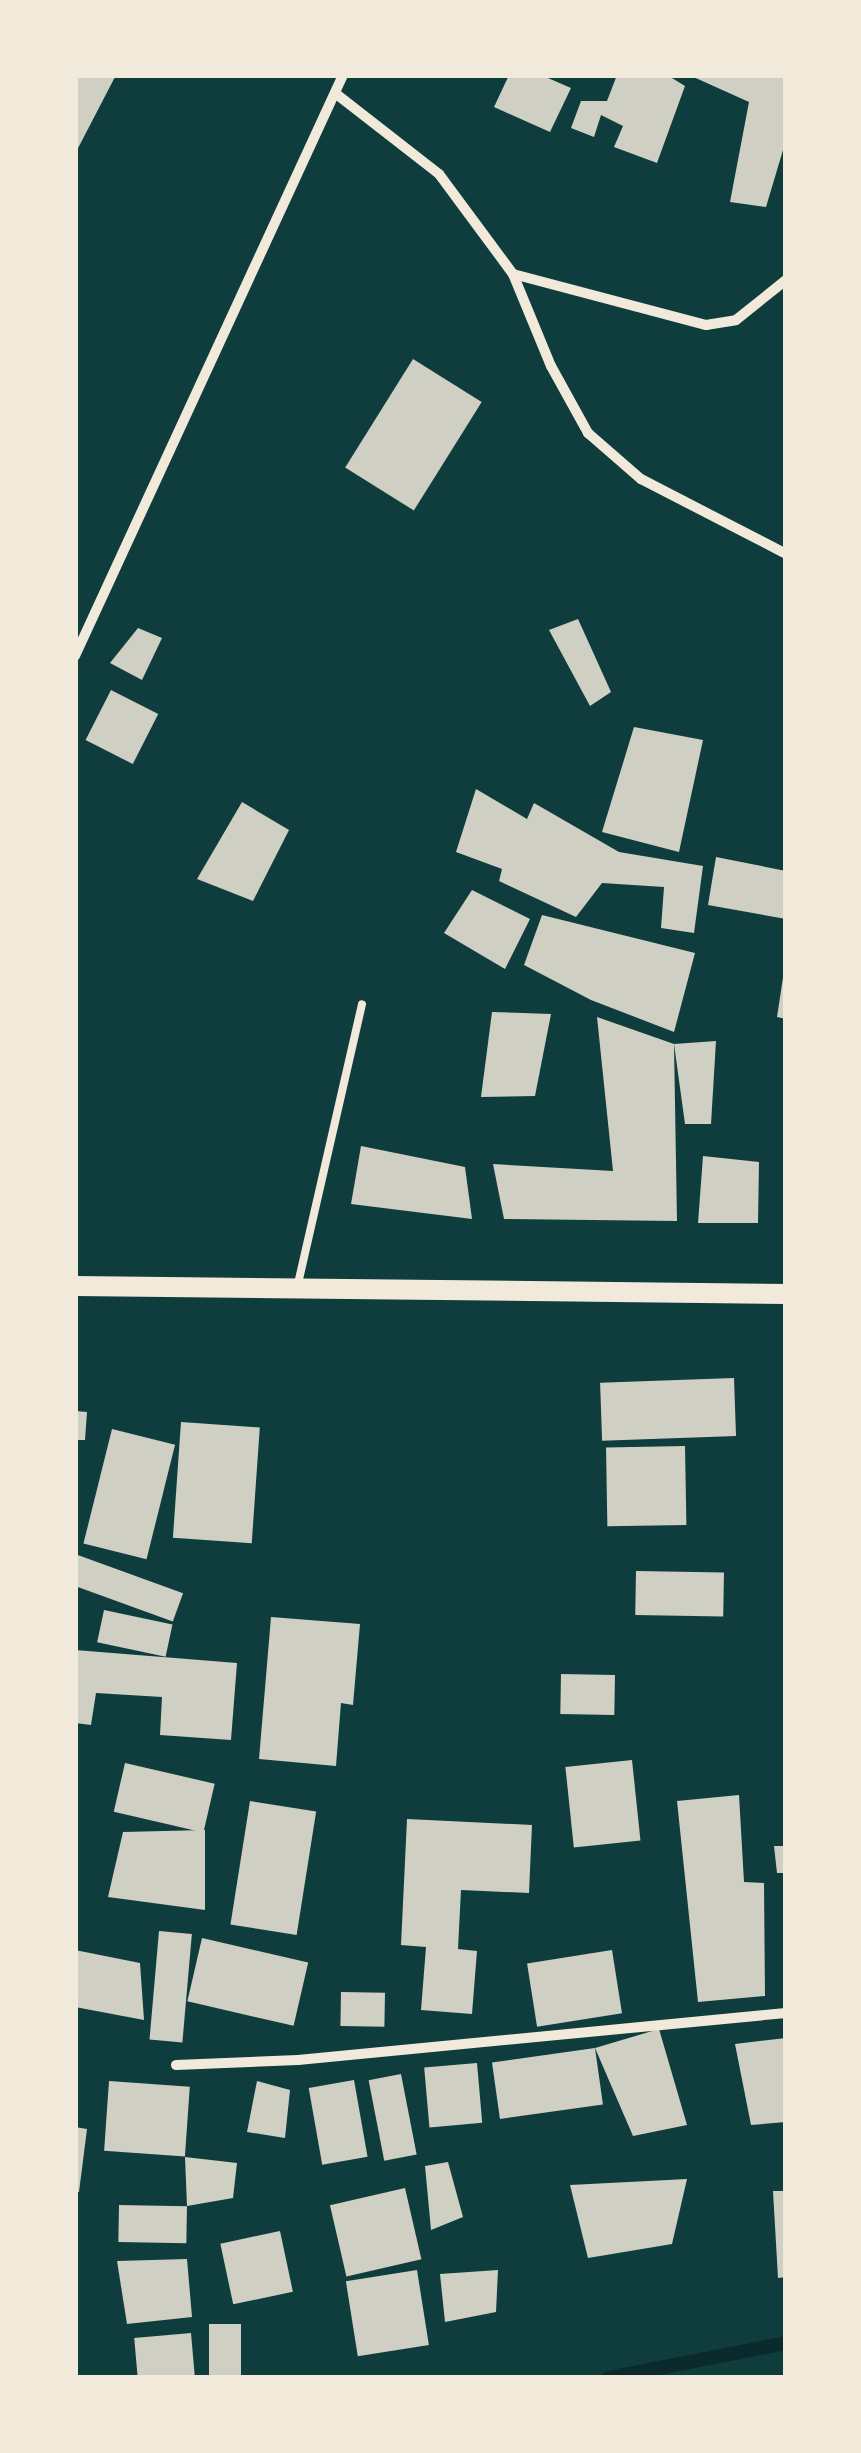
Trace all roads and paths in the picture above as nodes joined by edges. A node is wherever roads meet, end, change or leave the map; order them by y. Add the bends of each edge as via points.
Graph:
1 (343, 75) edge
2 (335, 93) junction
3 (513, 274) junction
4 (786, 280) edge
5 (786, 554) edge
6 (75, 656) edge
7 (362, 1004) dead end
8 (75, 1286) edge
9 (296, 1288) junction
10 (786, 1294) edge
11 (786, 2012) edge
12 (176, 2065) dead end

1 - 2 street
2 - 3 street via 438,174
2 - 6 street
3 - 4 street via 706,326 736,320
3 - 5 street via 588,433 640,480
7 - 9 lane
8 - 9 main road
9 - 10 main road
11 - 12 street via 298,2060

